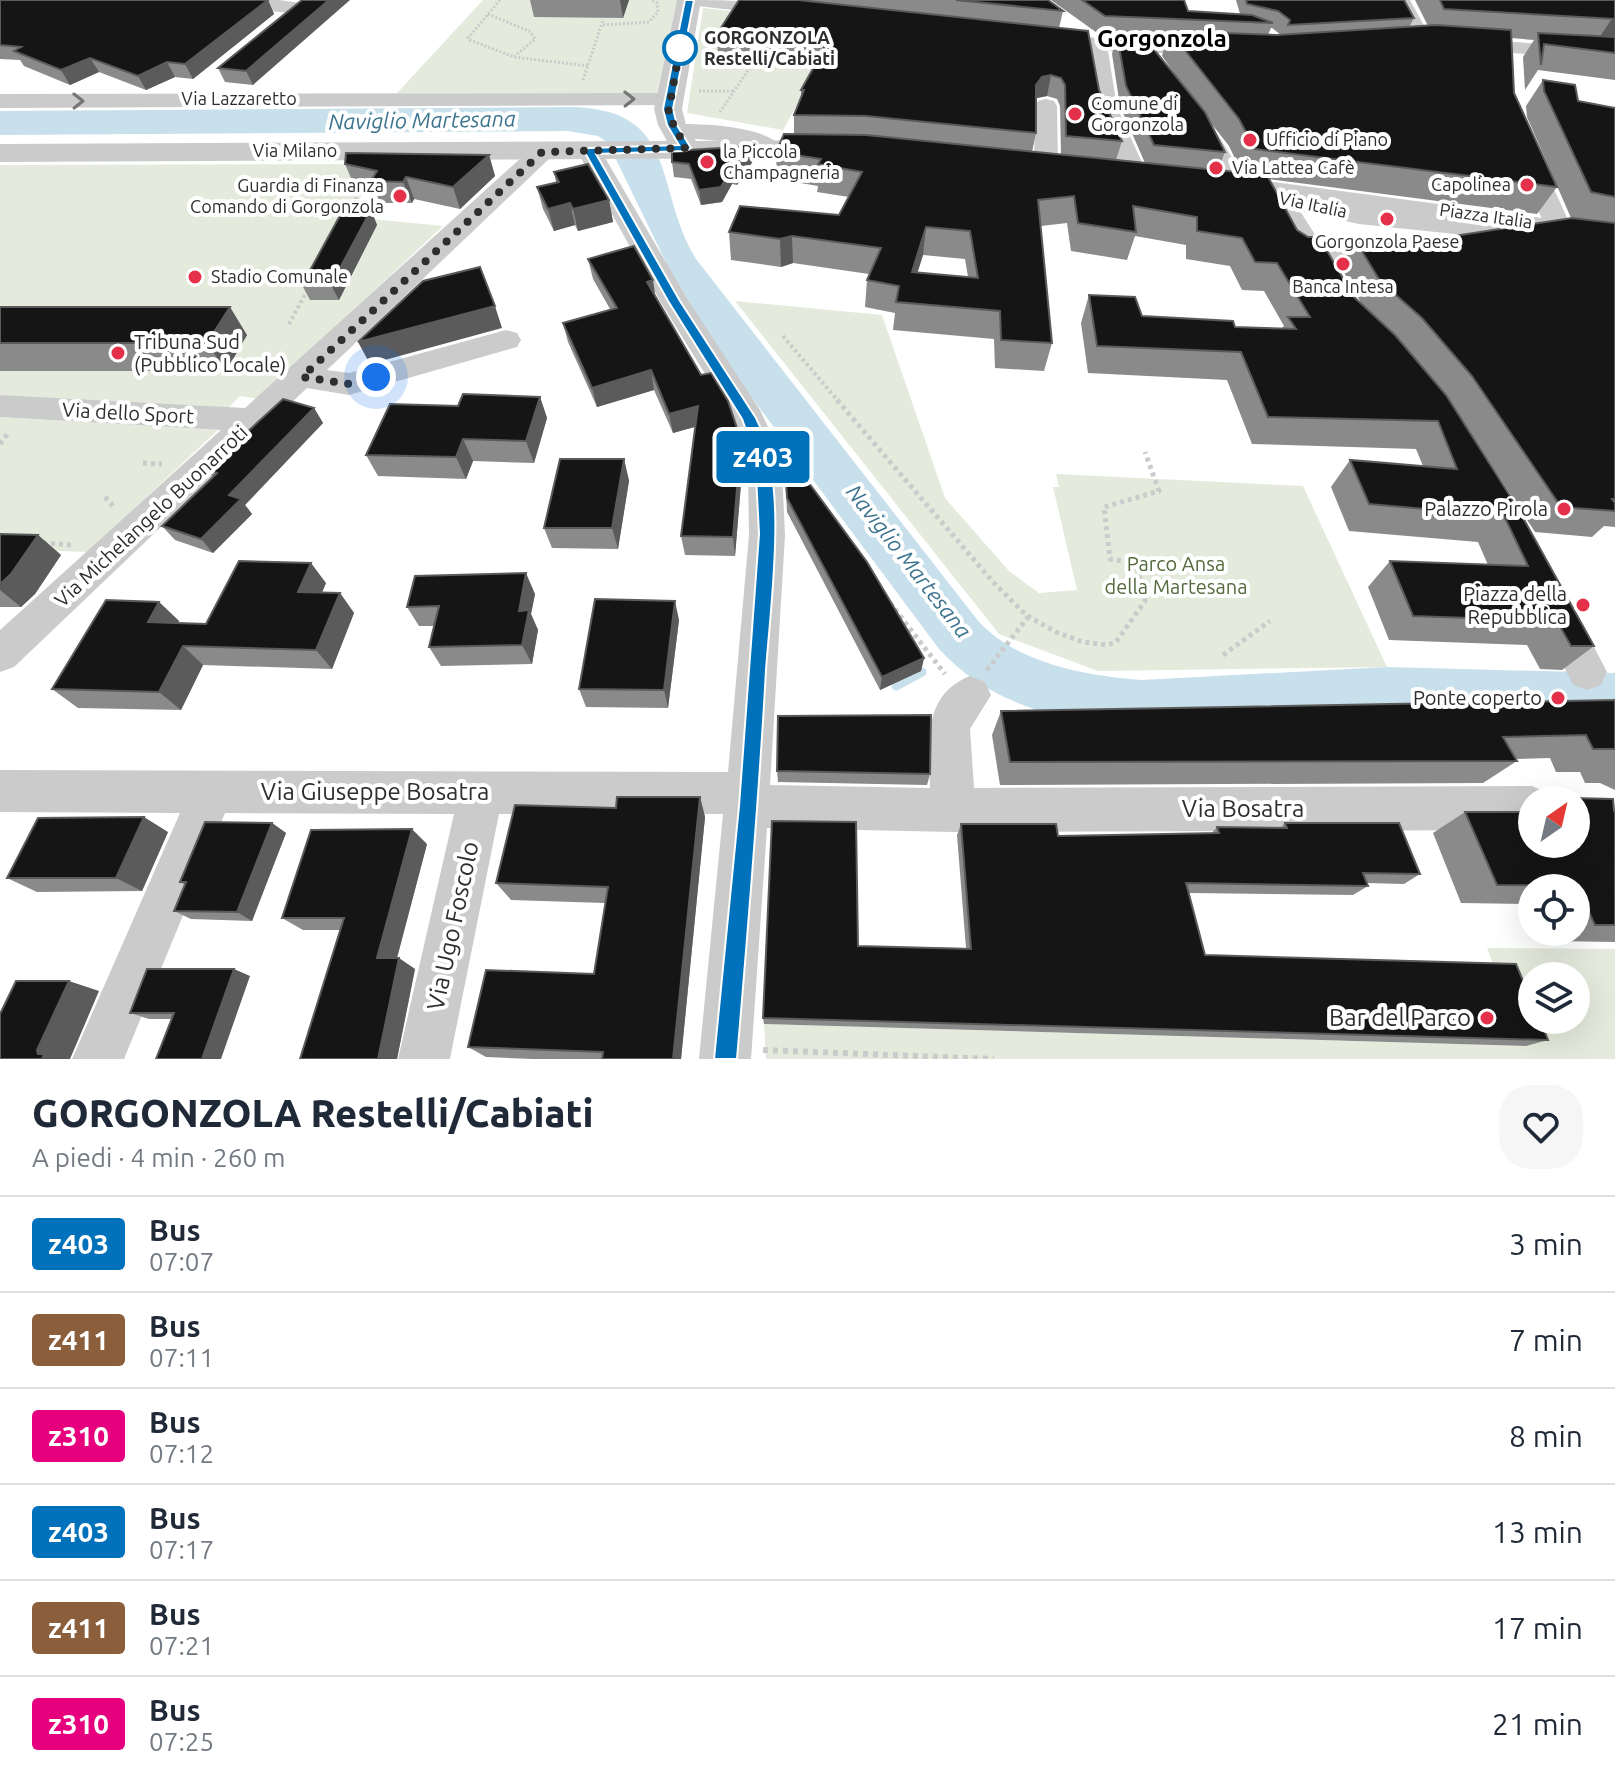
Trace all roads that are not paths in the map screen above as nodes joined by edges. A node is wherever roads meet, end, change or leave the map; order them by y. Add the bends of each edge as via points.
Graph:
1 (219, 0) edge
2 (689, 0) edge
3 (697, 0) edge
4 (1400, 0) edge
5 (305, 4) edge
6 (804, 12) edge
7 (1059, 18) edge
8 (275, 28) edge
9 (1027, 36) edge
10 (1423, 42) junction
11 (1392, 43) edge
12 (1095, 44) junction
13 (1142, 46) junction
14 (1509, 48) junction
15 (1615, 50) edge
16 (1241, 51) edge
17 (1158, 66) edge
18 (213, 77) dead end
19 (1509, 77) edge
20 (678, 96) junction
21 (186, 99) junction
22 (0, 101) edge
23 (1046, 106) dead end
24 (1192, 111) edge
25 (1517, 133) edge
26 (675, 143) junction
27 (865, 150) edge
28 (600, 151) junction
29 (542, 152) junction
30 (0, 153) edge
31 (1044, 166) edge
32 (1150, 178) joint
33 (1259, 193) junction
34 (1582, 235) edge
35 (1317, 256) junction
36 (1343, 304) edge
37 (506, 340) dead end
38 (302, 377) junction
39 (0, 406) edge
40 (257, 420) junction
41 (1541, 584) edge
42 (0, 655) edge
43 (1587, 672) edge
44 (970, 695) road end
45 (0, 791) edge
46 (211, 792) junction
47 (481, 792) junction
48 (749, 800) junction
49 (1518, 808) edge
50 (953, 810) junction
51 (726, 1054) edge
52 (98, 1059) edge
53 (424, 1059) edge

1 - 5 street
2 - 20 street
3 - 6 street
4 - 10 street
5 - 8 street
7 - 12 street
9 - 12 street
10 - 11 street
10 - 14 street
12 - 13 street
12 - 32 street via 1107,108
13 - 16 street
13 - 17 street
14 - 15 street
14 - 19 street
18 - 21 street
21 -> 20 street, Via Lazzaretto
20 - 26 street via 668,114
22 -> 21 street, Via Lazzaretto
23 - 31 street
24 - 33 street via 1227,164
25 - 34 street
26 - 27 street
26 - 28 street, Via Milano
28 - 29 street, Via Milano
28 - 48 street via 674,301 758,436 763,456 767,534
29 - 30 street, Via Milano
29 - 38 street, Via Michelangelo Buonarroti
32 - 33 street, Via Italia
33 - 34 street, Via Italia via 1363,215
33 - 35 street
34 - 35 street, Piazza Italia via 1594,241 1552,236 1416,257
35 - 36 street
37 - 38 street via 349,384
38 - 40 street, Via Michelangelo Buonarroti
39 - 40 street, Via dello Sport
40 - 42 street, Via Michelangelo Buonarroti
41 - 43 street
44 - 50 street via 949,725
45 - 46 street, Via Giuseppe Bosatra
46 - 47 street, Via Giuseppe Bosatra
46 - 52 street
47 - 48 street, Via Giuseppe Bosatra
47 - 53 street, Via Ugo Foscolo
48 - 50 street, Via Bosatra
48 - 51 street
49 - 50 street, Via Bosatra

